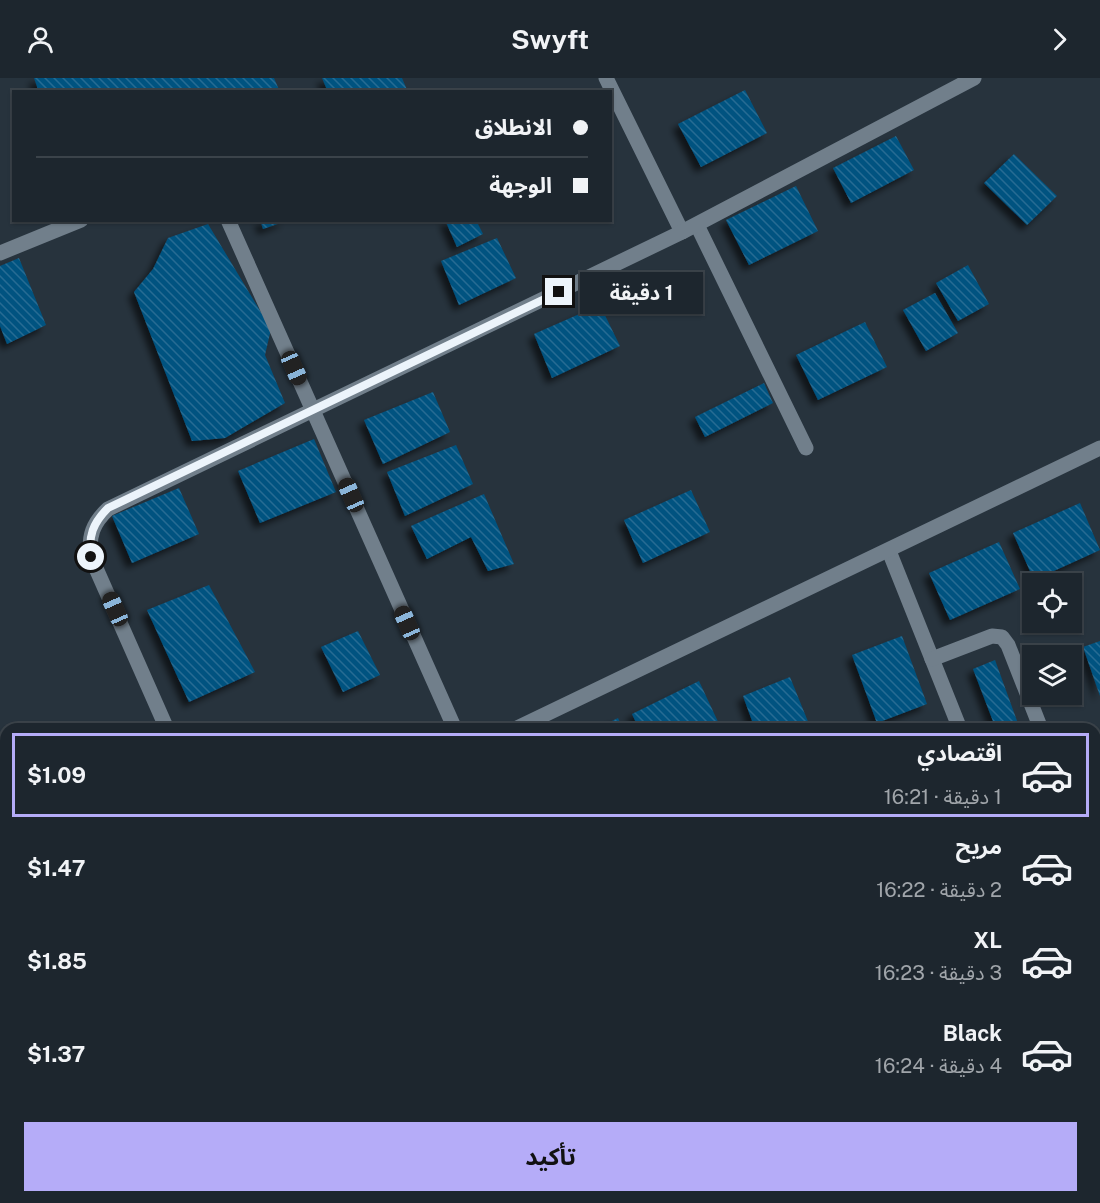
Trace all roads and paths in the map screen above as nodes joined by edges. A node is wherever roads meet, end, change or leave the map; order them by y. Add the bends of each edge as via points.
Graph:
1 (974, 78) edge
2 (612, 90) edge
3 (76, 222) edge
4 (229, 222) edge
5 (697, 225) junction
6 (682, 232) junction
7 (0, 253) edge
8 (313, 410) junction
9 (806, 448) dead end
10 (1099, 452) edge
11 (889, 551) junction
12 (932, 659) junction
13 (164, 723) edge
14 (452, 723) edge
15 (528, 723) edge
16 (958, 723) edge
17 (1039, 723) edge

1 - 5 street
2 - 6 street
3 - 7 street
4 - 8 street
5 - 6 street
5 - 9 street
6 - 8 street
8 - 13 street via 108,508 92,530 91,557
8 - 14 street
10 - 11 street
11 - 12 street
11 - 15 street
12 - 16 street
12 - 17 street via 992,636 1002,638

